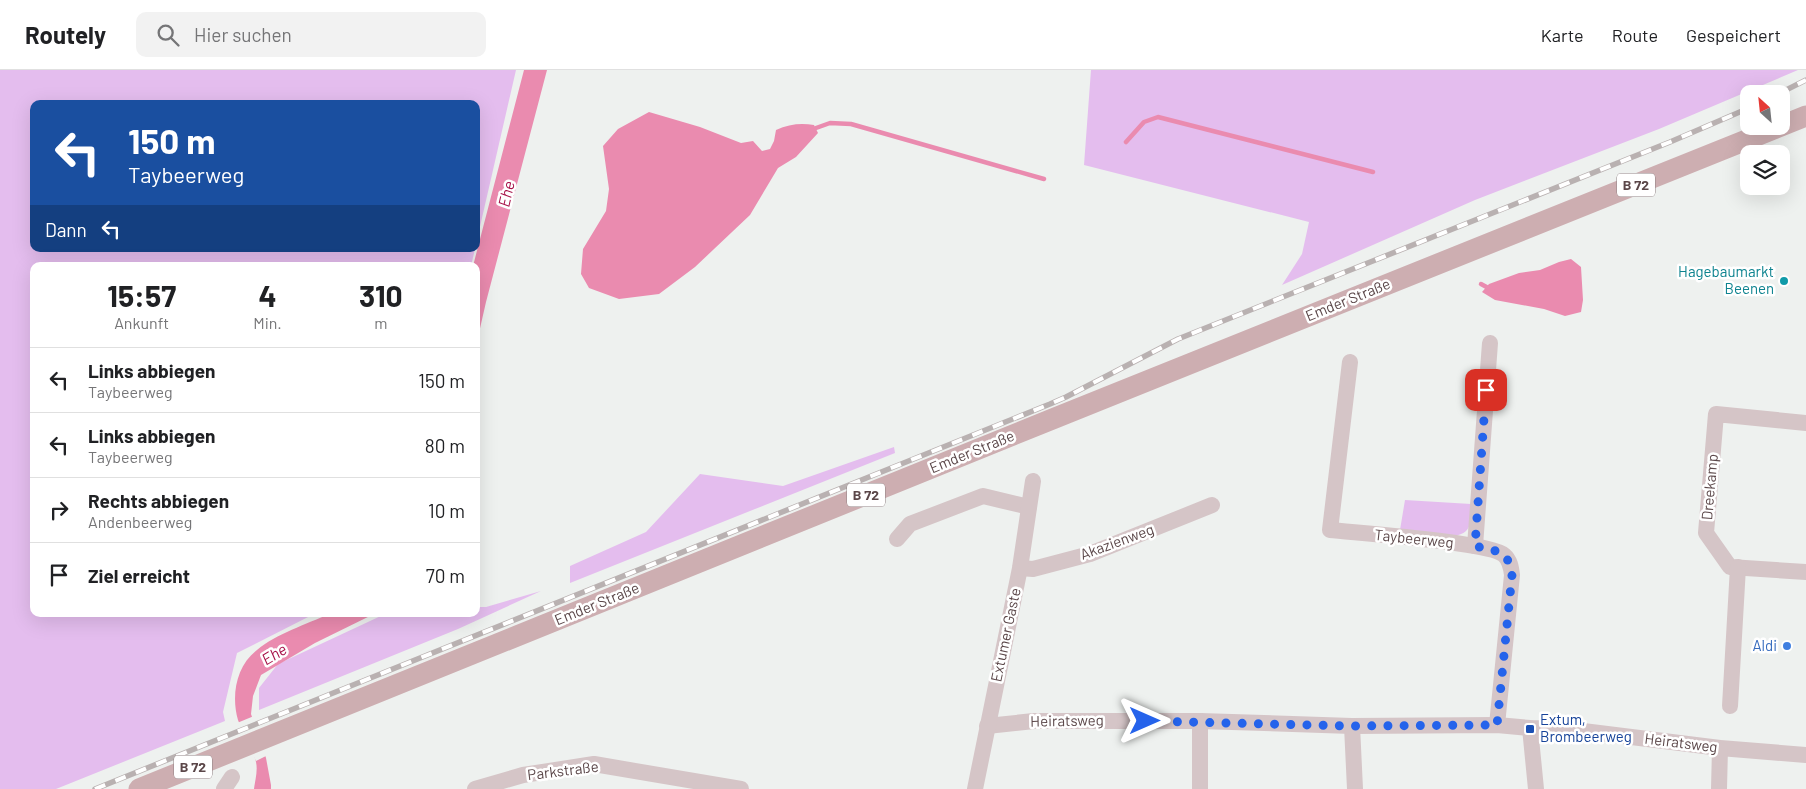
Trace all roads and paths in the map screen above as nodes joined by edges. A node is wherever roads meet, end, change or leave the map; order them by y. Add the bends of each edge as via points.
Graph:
1 (1806, 116) edge
2 (1490, 343) dead end
3 (1350, 362) dead end
4 (1806, 423) edge
5 (1033, 481) dead end
6 (1212, 505) dead end
7 (1029, 507) junction
8 (897, 539) dead end
9 (1475, 546) junction
10 (1020, 568) junction
11 (1738, 568) junction
12 (1806, 572) edge
13 (1730, 706) dead end
14 (1200, 721) junction
15 (1497, 725) junction
16 (987, 726) junction
17 (1352, 726) junction
18 (1530, 728) junction
19 (1720, 748) junction
20 (1806, 755) edge
21 (139, 789) edge
22 (475, 789) edge
23 (741, 789) edge
24 (975, 789) edge
25 (1200, 789) edge
26 (1355, 789) edge
27 (1536, 789) edge
28 (1719, 789) edge

1 - 21 main road, Emder Straße / B 72
2 - 9 street
3 - 9 street, Taybeerweg via 1330,530
4 - 11 street, Dreekamp via 1716,414 1706,533 1730,567
5 - 7 street, Extumer Gaste
6 - 10 street, Akazienweg via 1090,554 1033,569
7 - 8 street via 983,496 910,524
7 - 10 street, Extumer Gaste
9 - 15 street, Taybeerweg via 1502,553 1510,561 1512,575
10 - 16 street, Extumer Gaste
11 - 12 street
11 - 13 street
14 - 16 street, Heiratsweg via 1034,721
14 - 17 street, Heiratsweg
14 - 25 street
15 - 17 street, Heiratsweg
15 - 18 street, Heiratsweg
16 - 24 street, Extumer Gaste
17 - 26 street
18 - 19 street, Heiratsweg via 1567,729
18 - 27 street
19 - 20 street, Heiratsweg
19 - 28 street
22 - 23 street, Parkstraße via 523,775 594,764

